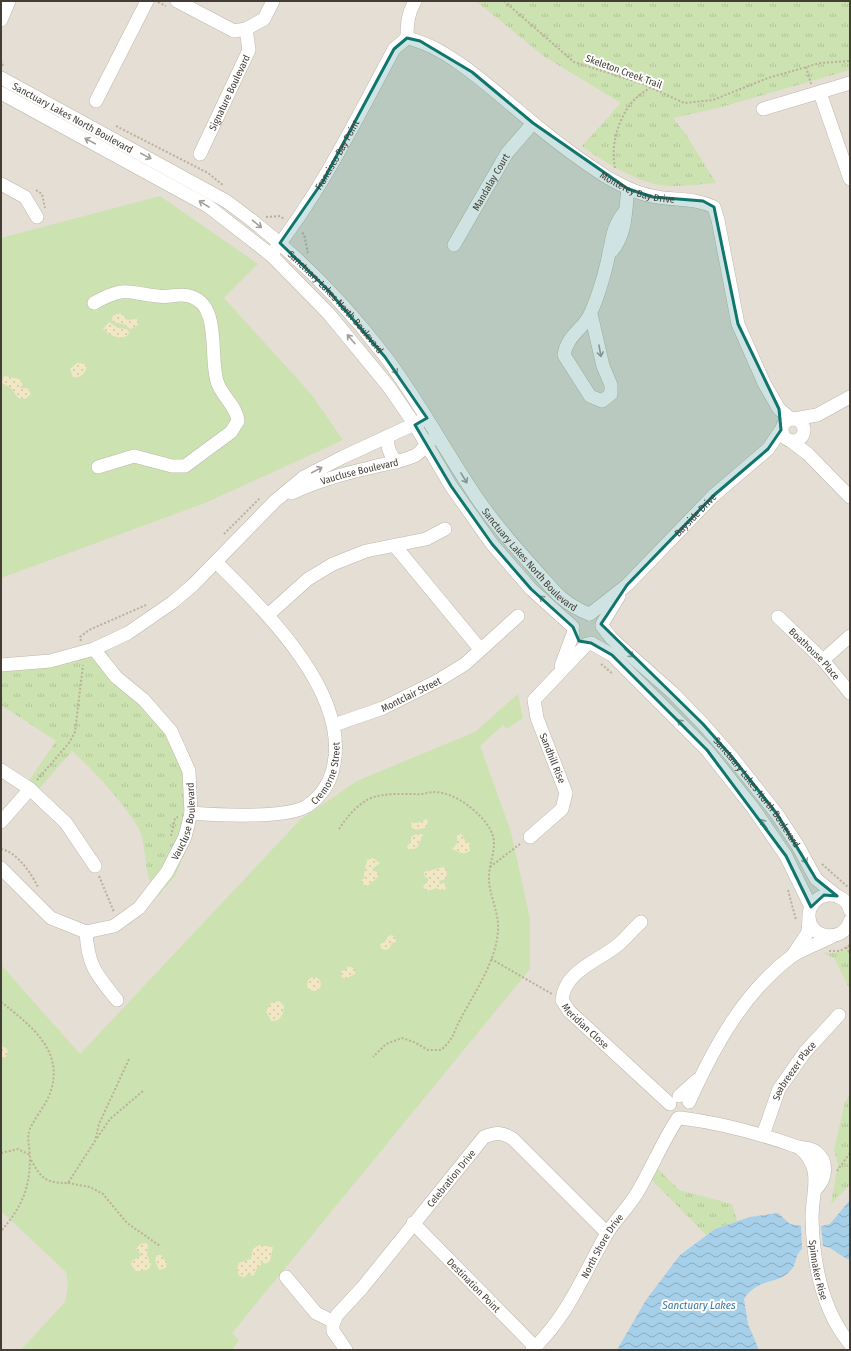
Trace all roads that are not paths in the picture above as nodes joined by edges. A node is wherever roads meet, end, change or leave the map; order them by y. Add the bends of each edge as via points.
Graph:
1 (9, 1) edge
2 (147, 1) edge
3 (177, 1) edge
4 (272, 1) edge
5 (415, 1) edge
6 (1, 20) edge
7 (246, 29) junction
8 (407, 38) junction
9 (1, 78) edge
10 (850, 83) edge
11 (1, 93) edge
12 (817, 94) junction
13 (96, 101) dead end
14 (763, 109) dead end
15 (533, 123) junction
16 (200, 154) dead end
17 (850, 179) edge
18 (1, 184) edge
19 (623, 186) junction
20 (37, 217) dead end
21 (280, 243) junction
22 (454, 245) dead end
23 (271, 255) junction
24 (94, 303) dead end
25 (591, 314) junction
26 (850, 397) edge
27 (816, 415) junction
28 (427, 418) junction
29 (415, 425) junction
30 (788, 430) junction
31 (804, 433) junction
32 (388, 436) junction
33 (439, 436) junction
34 (426, 444) junction
35 (808, 454) junction
36 (397, 462) junction
37 (98, 467) dead end
38 (850, 497) edge
39 (275, 501) junction
40 (445, 529) dead end
41 (395, 546) junction
42 (216, 562) junction
43 (627, 585) junction
44 (268, 614) junction
45 (590, 614) junction
46 (518, 616) dead end
47 (778, 617) dead end
48 (602, 625) junction
49 (573, 630) junction
50 (850, 636) edge
51 (589, 644) junction
52 (480, 649) junction
53 (89, 650) junction
54 (823, 660) junction
55 (1, 665) edge
56 (558, 673) junction
57 (850, 693) edge
58 (334, 725) junction
59 (1, 770) edge
60 (30, 789) junction
61 (187, 814) junction
62 (1, 822) edge
63 (530, 836) road end
64 (95, 866) road end
65 (1, 868) edge
66 (837, 896) junction
67 (850, 908) edge
68 (810, 913) junction
69 (640, 922) dead end
70 (850, 923) edge
71 (86, 932) junction
72 (833, 936) junction
73 (793, 955) junction
74 (117, 1000) dead end
75 (839, 1015) dead end
76 (679, 1106) junction
77 (763, 1135) junction
78 (413, 1223) junction
79 (607, 1233) junction
80 (286, 1277) dead end
81 (334, 1322) junction
82 (850, 1344) edge
83 (534, 1349) edge
84 (346, 1350) edge

1 - 6 street
2 - 13 street
3 - 7 street via 234,31
4 - 7 street via 264,18
5 - 8 street via 408,17
7 - 16 street, Signature Boulevard via 249,50
8 - 15 street, Monterey Bay Drive via 420,41 472,72
8 - 21 street, Francisco Bay Point via 394,49 323,181
9 -> 21 street, Sanctuary Lakes North Boulevard via 203,186 250,218
10 - 12 street
23 -> 11 street, Sanctuary Lakes North Boulevard via 208,206
12 - 14 street
12 - 17 street
15 - 19 street, Monterey Bay Drive
15 - 22 street, Mandalay Court via 507,153
18 - 20 street via 25,197
19 - 25 street via 625,211 613,230 609,254
19 - 30 street, Monterey Bay Drive via 653,197 702,201 714,207 738,324
21 - 23 street, Francisco Bay Point
21 -> 28 street, Sanctuary Lakes North Boulevard via 327,289 369,336
29 -> 23 street, Sanctuary Lakes North Boulevard via 351,339
24 - 37 street via 119,291 161,297 188,295 200,303 210,318 217,383 235,411 238,421 231,432 185,466 172,466 134,456
25 -> 25 street via 603,366 611,384 611,394 602,401 590,396 564,356 566,344
26 - 27 street
27 - 30 street
27 - 31 street
28 - 29 street, Vaucluse Boulevard
28 - 33 street, Sanctuary Lakes North Boulevard
29 - 32 street, Vaucluse Boulevard
29 - 34 street, Sanctuary Lakes North Boulevard
30 - 31 street via 799,440
30 - 31 street via 800,422
30 - 35 street, Monterey Bay Drive
30 - 43 street, Bayside Drive via 713,496
31 - 35 street
32 - 36 street via 387,445 391,456
39 -> 32 street, Vaucluse Boulevard via 304,477
33 - 34 street, Vaucluse Boulevard
33 -> 45 street, Sanctuary Lakes North Boulevard via 479,501 523,556 561,599
34 - 36 street, Vaucluse Boulevard via 420,453
49 -> 34 street, Sanctuary Lakes North Boulevard via 492,544 451,486
35 - 38 street, Monterey Bay Drive
36 - 39 street, Vaucluse Boulevard via 336,476
39 - 42 street, Vaucluse Boulevard
40 - 41 street via 426,539
41 - 44 street via 366,551 333,564 308,579
41 - 52 street
42 - 44 street, Cremorne Street
42 - 53 street, Vaucluse Boulevard via 173,602 128,633
43 - 45 street, Bayside Drive
43 - 48 street, Bayside Drive
44 - 58 street, Cremorne Street via 295,648 321,692
45 - 48 street
45 - 49 street via 576,618
46 - 52 street, Montclair Street
47 - 54 street, Boathouse Place
48 - 51 street via 599,638
48 -> 66 street, Sanctuary Lakes North Boulevard via 612,639 693,714 732,757 777,814 816,879
49 - 51 street via 579,641
49 - 56 street, Sandhill Rise
50 - 54 street
51 - 56 street, Sandhill Rise
68 -> 51 street, Sanctuary Lakes North Boulevard via 786,856 753,808 707,750 622,663 604,649
52 - 58 street, Montclair Street via 465,664 439,680 383,708
53 - 55 street, Vaucluse Boulevard via 50,661
53 - 61 street, Vaucluse Boulevard via 144,700 172,731 189,771
54 - 57 street, Boathouse Place
56 - 63 street, Sandhill Rise via 534,700 537,718 566,793 562,809
58 - 61 street, Cremorne Street via 336,754 332,774 323,792 307,806 285,813
59 - 60 street
60 - 62 street
60 - 64 street via 66,823
61 - 71 street, Vaucluse Boulevard via 185,837 167,872 139,908 117,918 114,926
65 - 71 street via 51,918
66 - 67 street, Sanctuary Lakes North Boulevard
66 - 68 street via 824,895 814,902
68 - 72 street, Sanctuary Lakes North Boulevard via 811,925 820,934
68 - 73 street via 808,932
69 - 76 street, Meridian Close via 620,943 571,978 563,989 562,1000 569,1011 660,1094
70 - 72 street via 840,934
71 - 74 street via 87,952 95,973
72 - 73 street
73 - 76 street via 746,1001 729,1024 701,1077
75 - 77 street, Seabreezer Place via 805,1052 779,1089
76 - 77 street, Spinnaker Rise via 713,1122
76 - 79 street, North Shore Drive via 650,1171
77 - 82 street, Spinnaker Rise via 800,1148 811,1159 816,1189 812,1218 820,1285 828,1310
78 - 79 street, Celebration Drive via 473,1148 484,1137 494,1133 505,1134 513,1139
78 - 81 street, Celebration Drive via 362,1288 337,1315
78 - 83 street, Destination Point
79 - 83 street, North Shore Drive via 575,1295 558,1321
80 - 81 street via 316,1313
81 - 84 street via 333,1331

